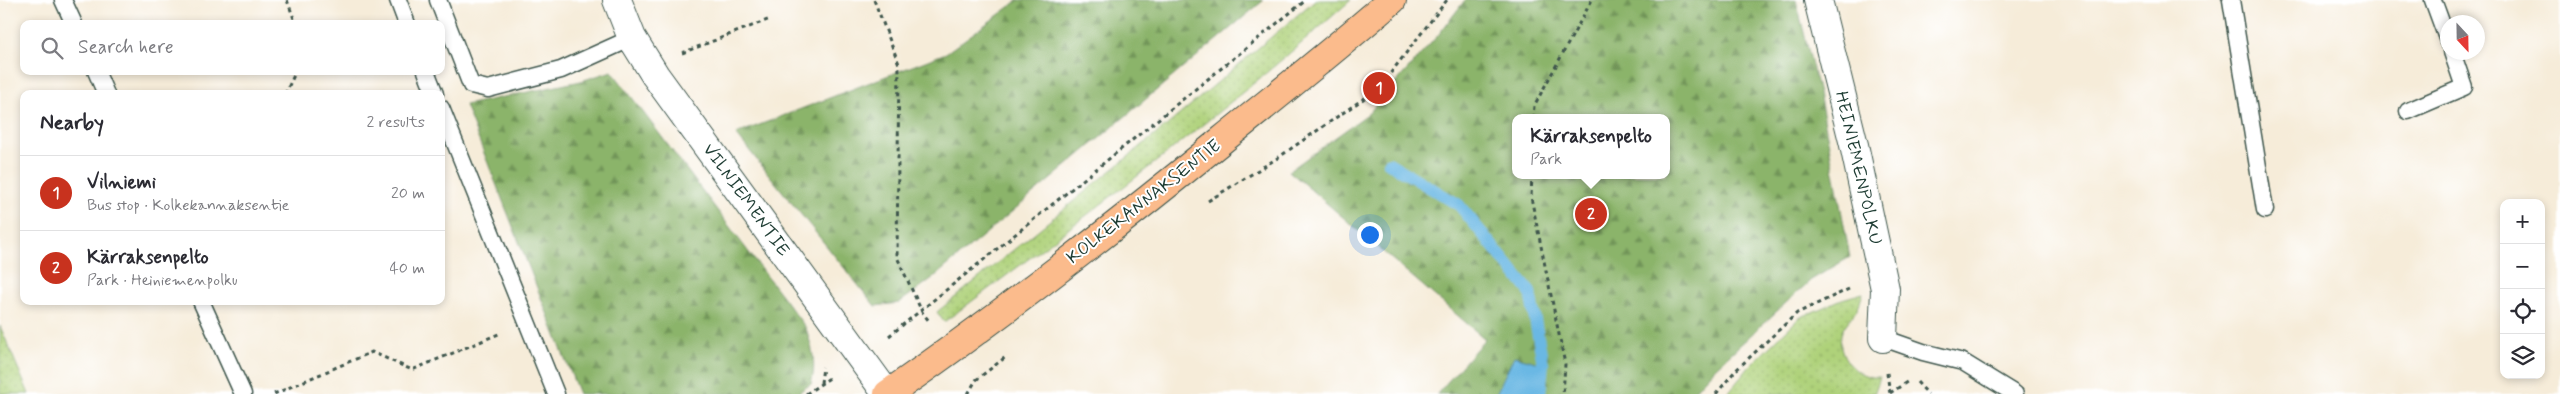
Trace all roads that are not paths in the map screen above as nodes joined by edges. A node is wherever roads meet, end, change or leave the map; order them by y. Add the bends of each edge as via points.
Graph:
1 (63, 0) edge
2 (398, 0) edge
3 (438, 0) edge
4 (617, 0) edge
5 (1392, 0) edge
6 (1818, 0) edge
7 (2231, 0) edge
8 (2433, 0) edge
9 (2440, 19) edge
10 (72, 20) edge
11 (406, 20) edge
12 (632, 38) junction
13 (2455, 60) edge
14 (98, 75) edge
15 (428, 75) edge
16 (104, 90) edge
17 (433, 90) edge
18 (2408, 111) dead end
19 (445, 118) edge
20 (2265, 210) dead end
21 (203, 305) edge
22 (1883, 338) joint
23 (243, 394) edge
24 (556, 394) edge
25 (887, 394) edge
26 (2015, 394) edge

1 - 10 lane
2 - 11 lane
3 - 12 lane via 471,85 488,89 561,70
4 - 12 street, VILNIEMENTIE
5 - 25 main road, KOLKEKANNAKSENTIE via 1108,233 952,350
6 - 22 street, HEINIEMENPOLKU via 1883,277
7 - 20 lane
8 - 9 lane
12 - 25 street, VILNIEMENTIE via 655,75
13 - 18 lane via 2464,87
14 - 16 lane
15 - 17 lane
19 - 24 lane
21 - 23 lane
22 - 26 lane via 1963,362

